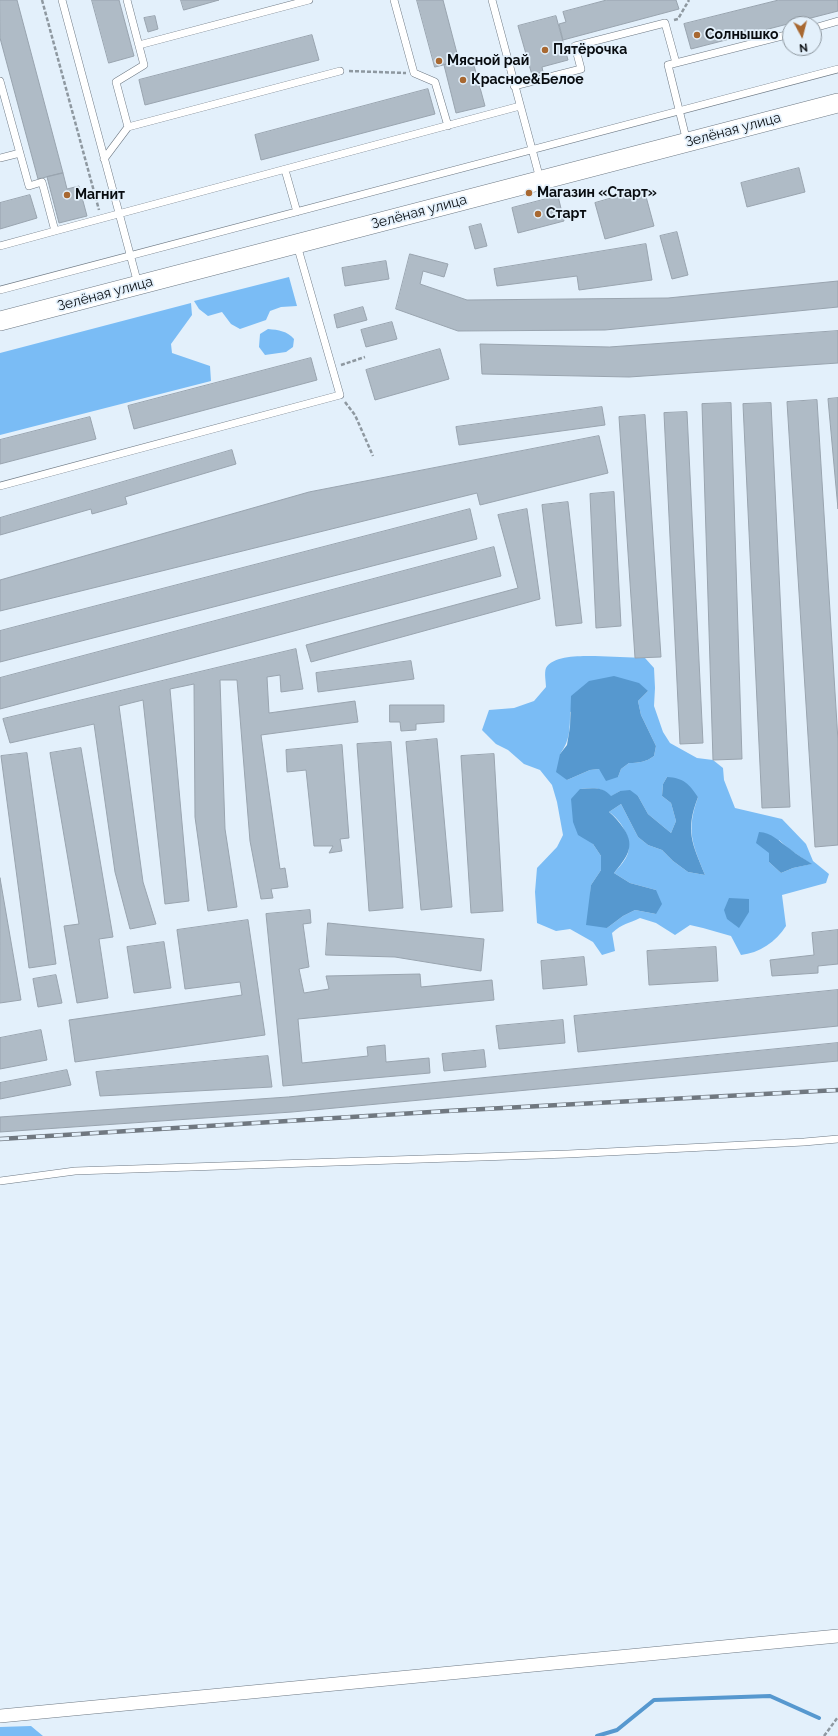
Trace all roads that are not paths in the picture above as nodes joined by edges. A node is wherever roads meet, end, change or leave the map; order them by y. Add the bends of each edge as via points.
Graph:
1 (62, 0) edge
2 (127, 0) edge
3 (309, 0) edge
4 (394, 0) edge
5 (492, 0) edge
6 (838, 21) edge
7 (822, 26) edge
8 (782, 36) edge
9 (139, 45) junction
10 (676, 63) junction
11 (838, 69) edge
12 (340, 71) road end
13 (0, 81) edge
14 (514, 86) junction
15 (838, 103) edge
16 (520, 106) junction
17 (680, 112) junction
18 (448, 126) junction
19 (128, 127) junction
20 (688, 142) junction
21 (532, 151) junction
22 (20, 153) junction
23 (0, 158) edge
24 (104, 159) junction
25 (285, 170) junction
26 (540, 181) junction
27 (297, 212) junction
28 (119, 214) junction
29 (55, 231) junction
30 (296, 244) junction
31 (0, 246) edge
32 (130, 256) junction
33 (139, 285) junction
34 (0, 290) edge
35 (0, 321) edge
36 (0, 486) edge
37 (838, 1139) edge
38 (0, 1181) edge
39 (838, 1636) edge
40 (0, 1716) edge

1 - 24 lane
2 - 9 lane
3 - 9 lane
4 - 18 lane via 414,73 435,82
5 - 14 lane
6 - 7 lane
8 - 10 lane
9 - 19 lane via 144,65 116,82
10 - 14 lane via 665,23 576,46 581,69
10 - 17 lane via 668,65
11 - 17 lane
12 - 19 lane
13 - 22 lane
14 - 16 lane
15 - 20 main road, Зелёная улица
16 - 18 lane
16 - 21 lane
17 - 20 lane
17 - 21 lane
18 - 25 lane
19 - 24 lane
20 - 26 main road, Зелёная улица
21 - 26 lane
21 - 27 lane
22 - 23 lane
22 - 29 lane via 29,186 42,182
24 - 28 lane
25 - 27 lane
25 - 28 lane
26 - 30 main road, Зелёная улица
27 - 32 lane
28 - 29 lane
28 - 32 lane
29 - 31 lane
30 - 33 main road, Зелёная улица
30 - 36 lane via 340,395
32 - 33 lane
32 - 34 lane
33 - 35 main road, Зелёная улица
37 - 38 lane via 568,1154 75,1170
39 - 40 street

